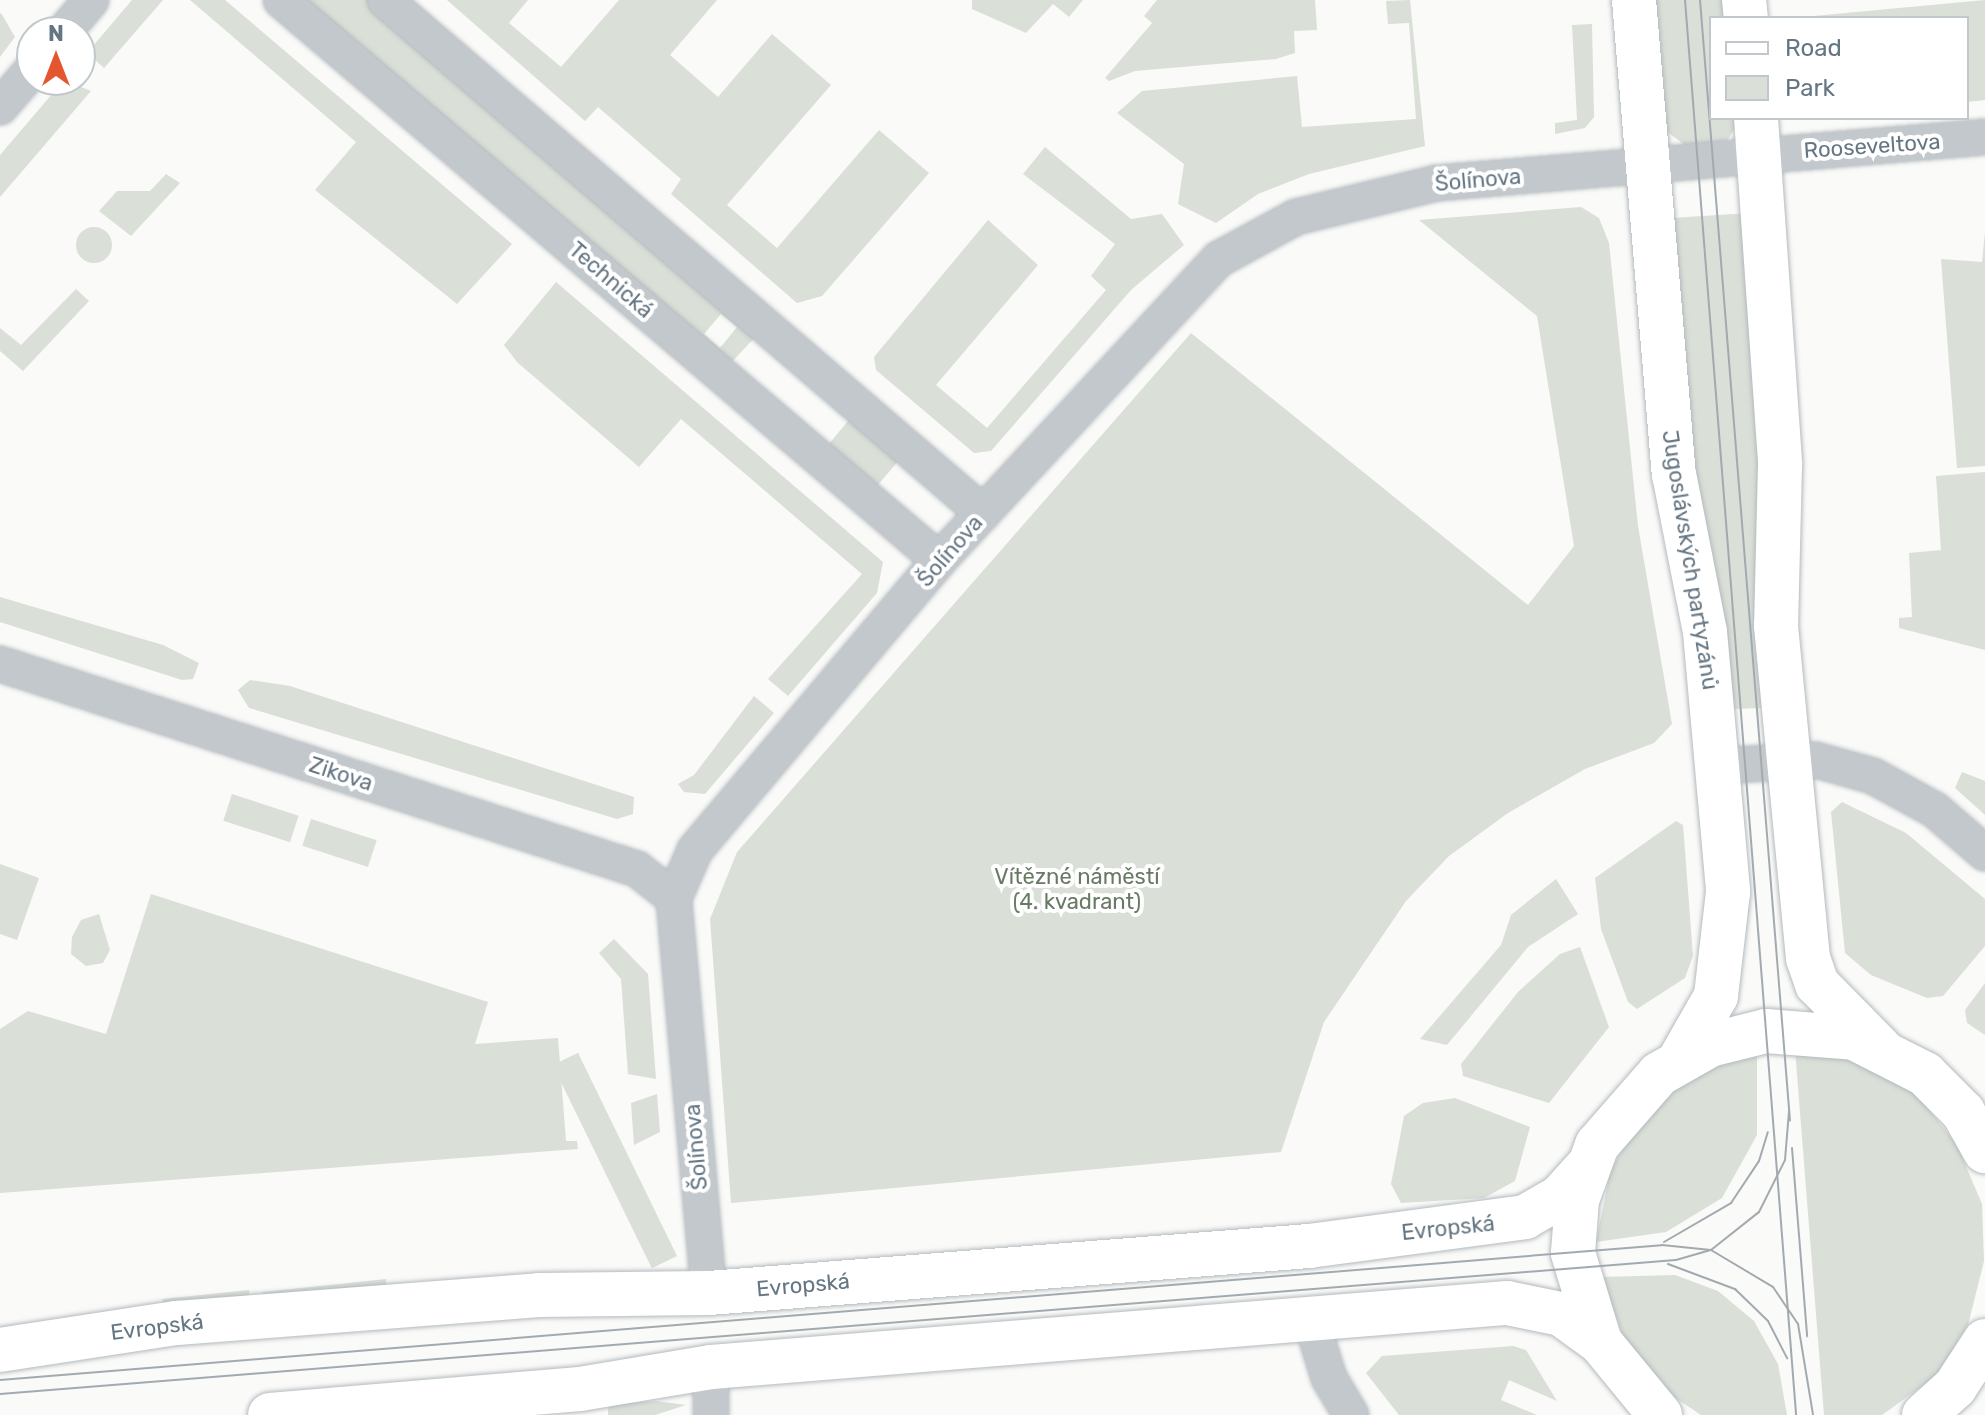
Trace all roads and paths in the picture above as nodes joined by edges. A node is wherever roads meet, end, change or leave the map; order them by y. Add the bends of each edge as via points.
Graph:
1 (91, 0) edge
2 (281, 0) edge
3 (385, 0) edge
4 (1634, 0) edge
5 (78, 16) edge
6 (16, 88) edge
7 (0, 107) edge
8 (1985, 137) edge
9 (1758, 138) edge
10 (1648, 167) junction
11 (983, 513) junction
12 (939, 560) junction
13 (0, 664) edge
14 (1794, 760) junction
15 (1718, 766) junction
16 (1985, 853) edge
17 (674, 898) junction
18 (1880, 1048) junction
19 (1679, 1061) junction
20 (1985, 1151) edge
21 (1587, 1167) junction
22 (709, 1293) junction
23 (1310, 1317) junction
24 (1985, 1341) edge
25 (1600, 1342) junction
26 (0, 1350) edge
27 (711, 1367) junction
28 (270, 1415) edge
29 (711, 1415) edge
30 (1351, 1415) edge
31 (1660, 1415) edge
32 (1924, 1415) edge

1 - 5 street
2 - 12 street, Technická
3 - 11 street
4 - 10 main road, Jugoslávských partyzánů
6 - 7 street
8 - 9 street, Rooseveltova
9 - 10 street, Rooseveltova
9 - 14 main road via 1780,465 1776,626
10 - 11 street, Šolínova via 1373,193 1296,217 1219,259
10 - 15 main road, Jugoslávských partyzánů via 1674,474 1705,632
11 - 12 street, Šolínova
12 - 17 street, Šolínova via 695,850
13 - 17 street, Zikova via 637,869
14 - 15 street
14 - 16 street via 1842,766 1895,785
14 - 18 main road via 1811,974
15 - 19 main road, Jugoslávských partyzánů via 1728,892 1723,963 1704,1024
17 - 22 street, Šolínova
18 - 19 main road via 1782,1029 1737,1036
18 - 20 main road via 1945,1092
19 - 21 main road via 1624,1106
21 - 22 main road, Evropská via 1543,1209 1504,1223 1309,1246
21 - 25 main road via 1573,1253
22 - 26 main road, Evropská via 539,1295 224,1320
23 - 25 main road via 1526,1303 1561,1314
23 - 27 main road
23 - 30 street via 1329,1378
24 - 32 main road via 1955,1387
25 - 31 main road
27 - 28 main road via 580,1389
27 - 29 street

